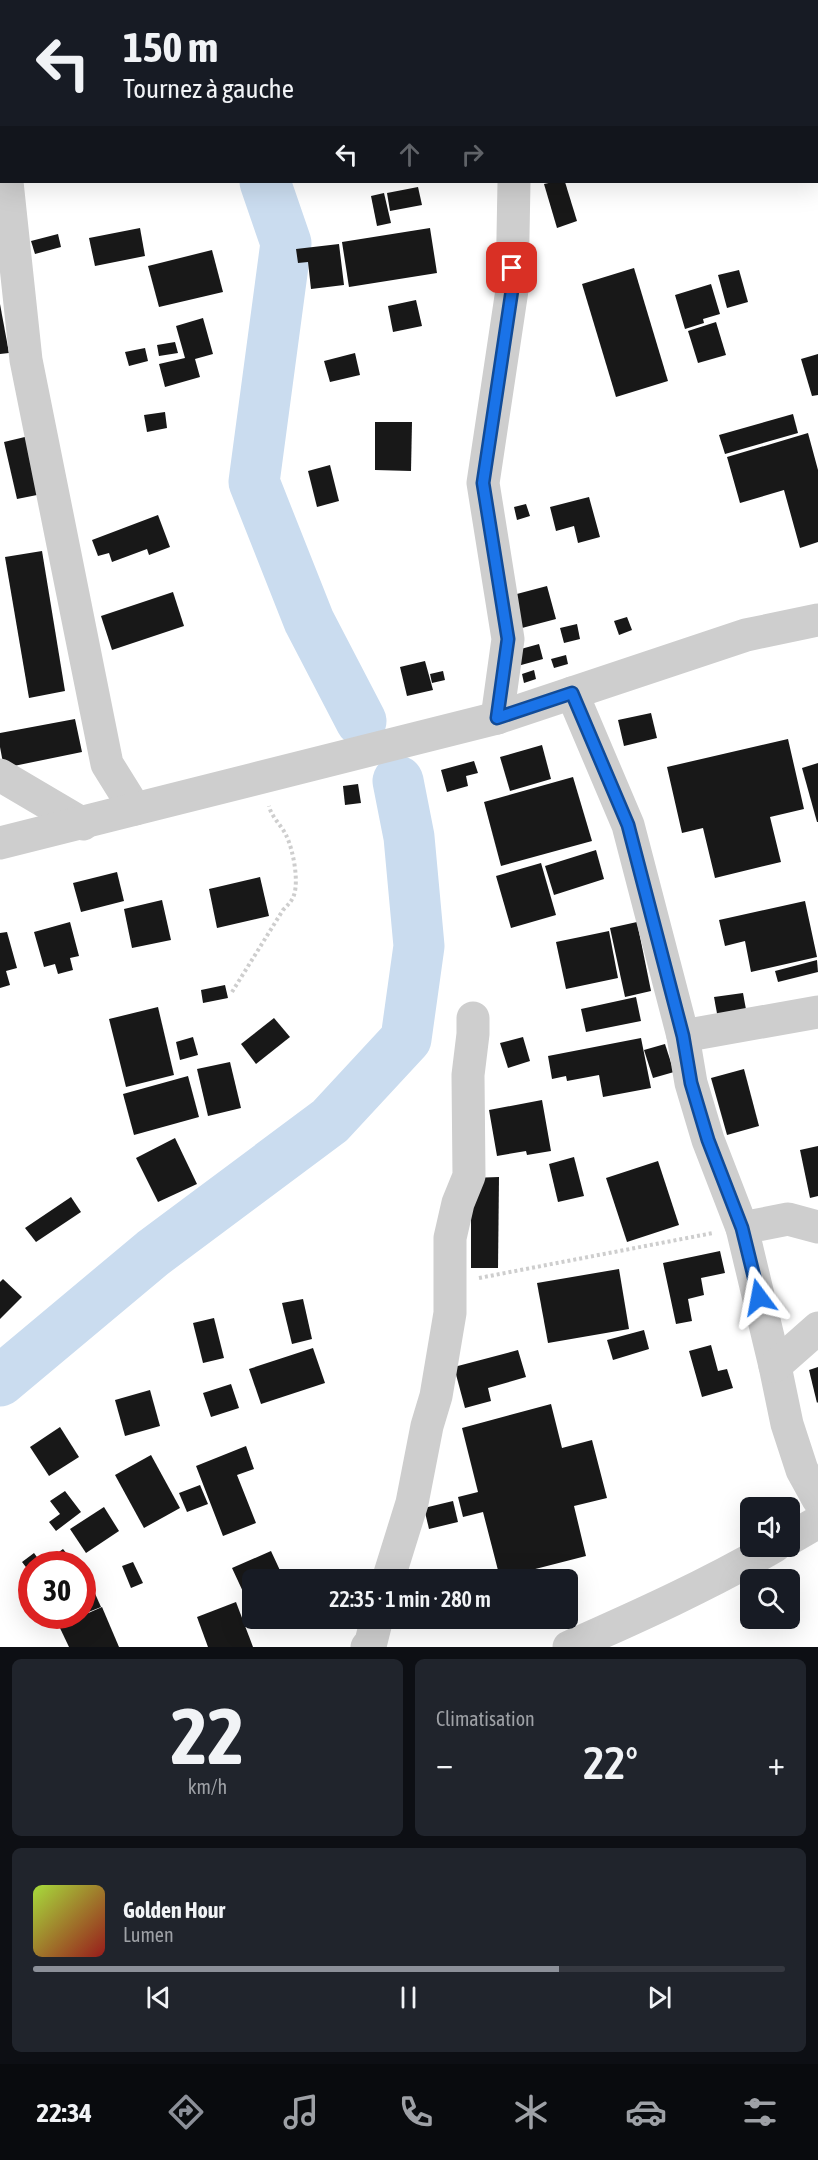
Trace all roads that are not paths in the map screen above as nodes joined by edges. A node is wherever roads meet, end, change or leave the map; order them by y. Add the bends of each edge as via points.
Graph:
1 (7, 183) edge
2 (514, 183) edge
3 (818, 620) edge
4 (572, 693) junction
5 (497, 718) junction
6 (0, 775) edge
7 (135, 809) junction
8 (83, 824) junction
9 (3, 840) edge
10 (818, 1012) edge
11 (473, 1018) dead end
12 (683, 1036) junction
13 (818, 1227) edge
14 (742, 1228) junction
15 (818, 1328) edge
16 (775, 1366) junction
17 (818, 1499) edge
18 (818, 1522) edge
19 (800, 1533) edge
20 (756, 1557) edge
21 (391, 1569) edge
22 (374, 1629) edge
23 (367, 1647) edge
24 (569, 1647) edge

1 - 7 street via 26,360 107,764
2 - 5 street via 512,290 483,483 508,639
3 - 4 street via 746,635
4 - 5 street
4 - 12 street via 628,825
5 - 7 street
6 - 8 street
7 - 8 street
8 - 9 street
10 - 12 street
11 - 21 street via 468,1075 469,1176 450,1238 450,1313 412,1503
12 - 14 street via 691,1083 708,1140
13 - 14 street via 788,1219
14 - 16 street
15 - 16 street
16 - 17 street via 787,1424 802,1470
18 - 19 street
20 - 24 street via 650,1612
22 - 23 street

